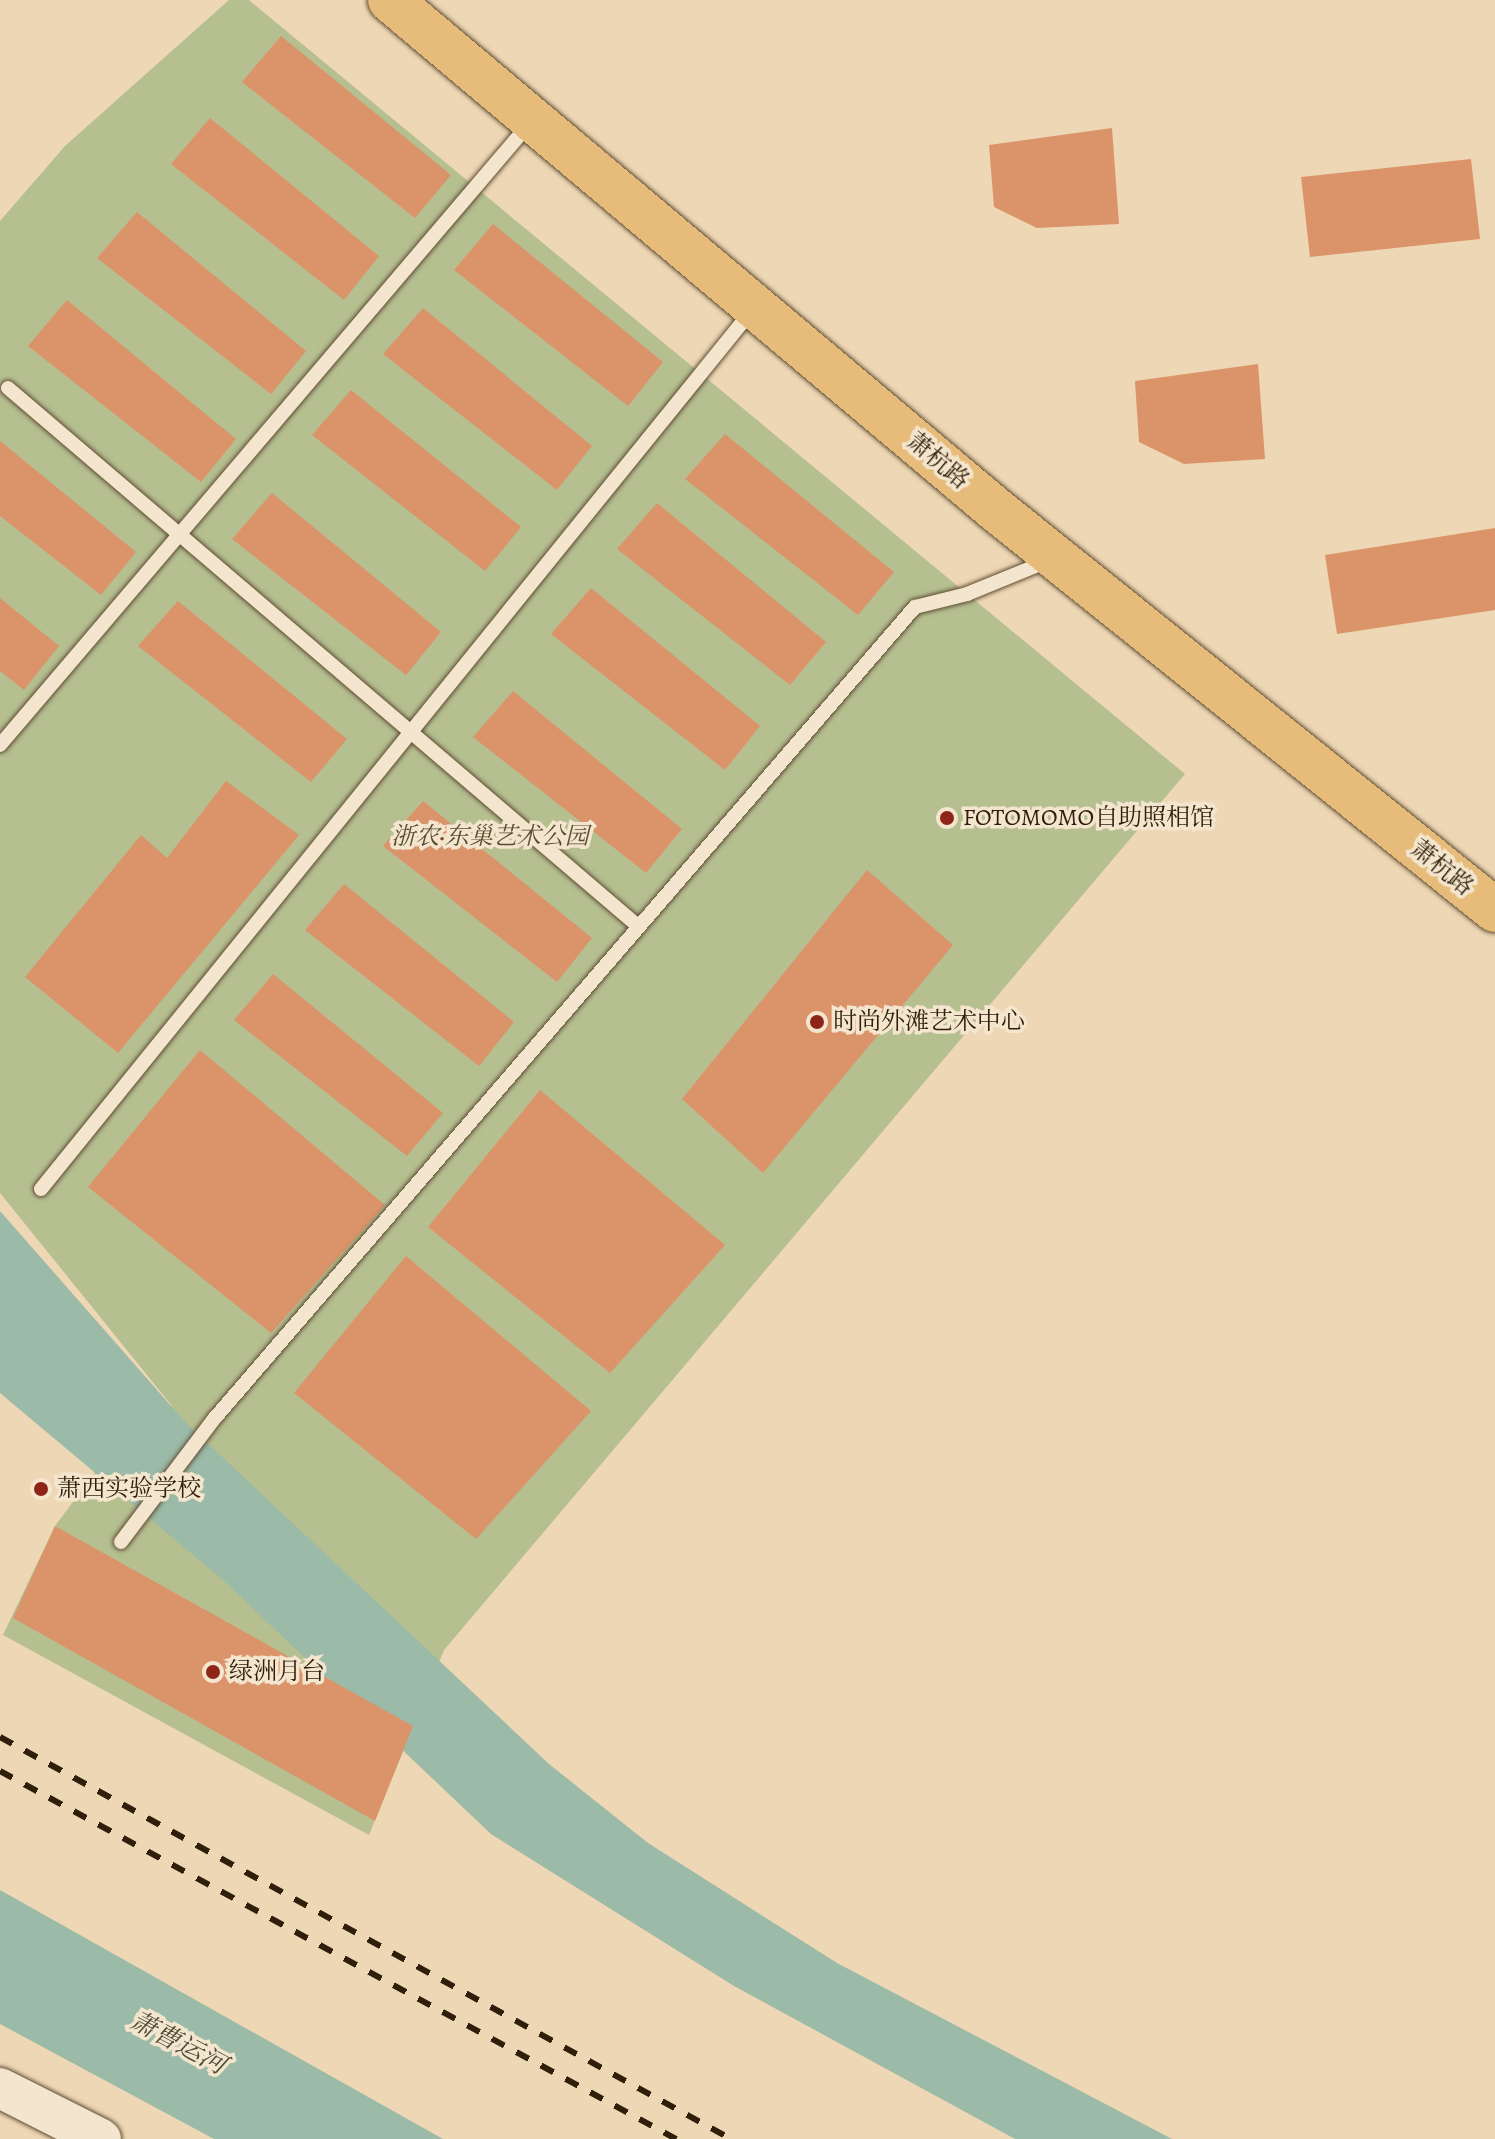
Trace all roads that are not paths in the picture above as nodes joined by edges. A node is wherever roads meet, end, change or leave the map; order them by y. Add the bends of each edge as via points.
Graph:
1 (390, 0) edge
2 (533, 120) junction
3 (755, 307) junction
4 (8, 388) dead end
5 (180, 534) junction
6 (1055, 558) junction
7 (411, 732) junction
8 (0, 745) edge
9 (1495, 910) edge
10 (639, 927) junction
11 (41, 1189) dead end
12 (121, 1542) dead end
13 (0, 2088) edge
14 (101, 2139) edge

1 - 2 main road, 萧杭路
2 - 3 main road, 萧杭路
2 - 5 lane
3 - 6 main road, 萧杭路
3 - 7 lane
4 - 5 lane
5 - 7 lane
5 - 8 lane
6 - 9 main road, 萧杭路
6 - 10 lane via 967,594 915,607
7 - 10 lane
7 - 11 lane
10 - 12 lane via 214,1419
13 - 14 main road

